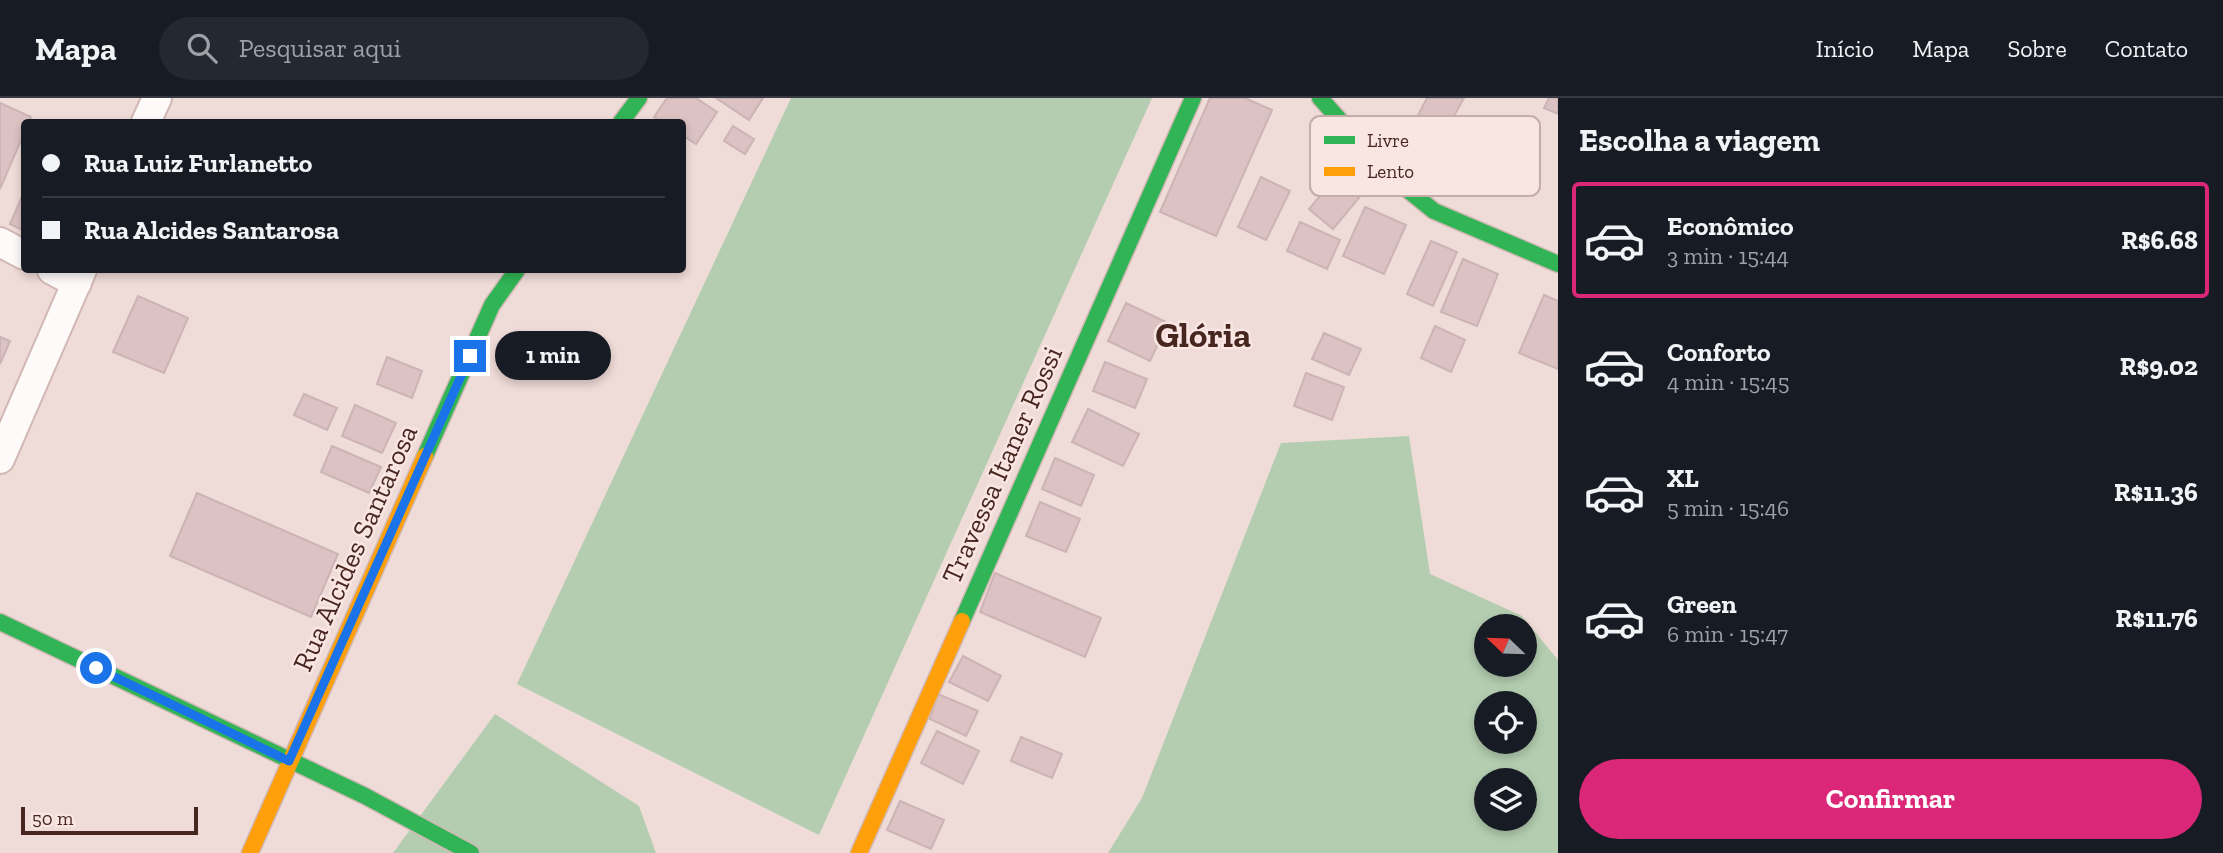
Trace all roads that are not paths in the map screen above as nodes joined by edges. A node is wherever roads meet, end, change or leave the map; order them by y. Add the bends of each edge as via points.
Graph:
1 (157, 98) edge
2 (639, 98) edge
3 (1193, 98) edge
4 (1320, 98) edge
5 (1336, 116) edge
6 (147, 119) edge
7 (623, 119) edge
8 (1415, 196) edge
9 (0, 242) edge
10 (21, 253) edge
11 (1558, 264) edge
12 (515, 273) edge
13 (80, 276) edge
14 (0, 459) edge
15 (0, 622) edge
16 (289, 761) junction
17 (250, 853) edge
18 (471, 853) edge
19 (859, 853) edge

1 - 6 street
2 - 7 street
3 - 19 street, Travessa Itaner Rossi
4 - 5 street
8 - 11 street via 1434,211
9 - 10 street
12 - 16 street, Rua Alcides Santarosa via 492,305
13 - 14 street
15 - 16 street
16 - 17 street, Rua Alcides Santarosa
16 - 18 street

